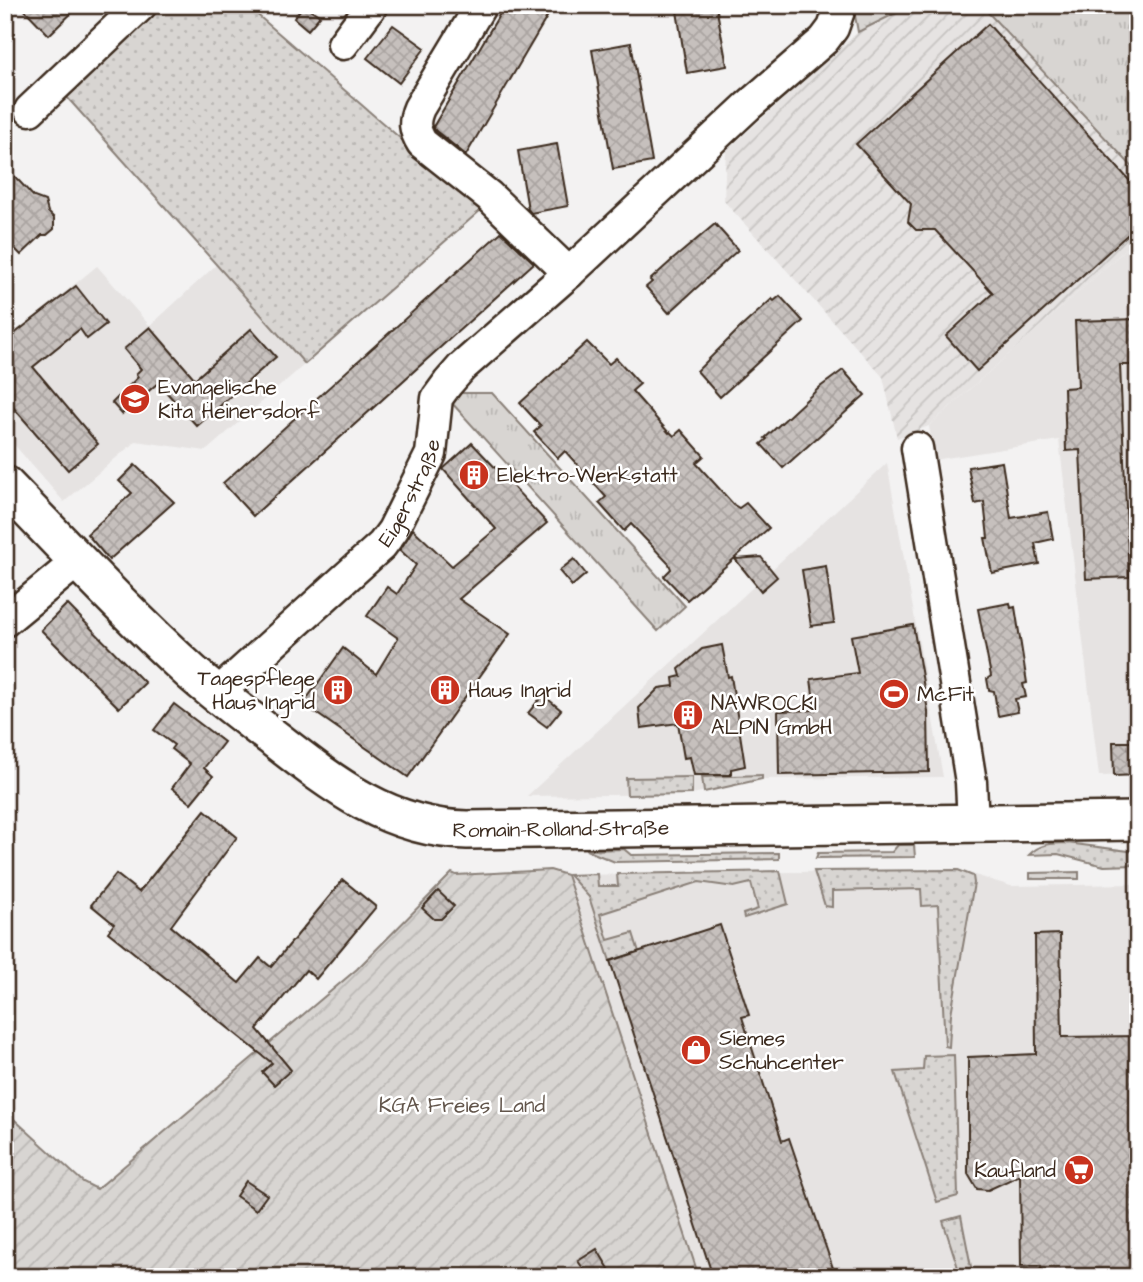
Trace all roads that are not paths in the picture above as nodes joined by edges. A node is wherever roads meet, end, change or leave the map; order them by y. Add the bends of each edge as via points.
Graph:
1 (141, 5) edge
2 (372, 5) edge
3 (481, 5) edge
4 (841, 5) edge
5 (343, 44) dead end
6 (30, 110) dead end
7 (569, 273) junction
8 (917, 448) dead end
9 (5, 485) edge
10 (79, 561) junction
11 (5, 621) edge
12 (217, 694) junction
13 (1138, 821) edge
14 (973, 824) junction

1 - 6 street
2 - 5 street
3 - 7 street via 419,108 416,134
4 - 7 street, Eigerstraße via 824,40
7 - 12 street, Eigerstraße via 462,368 437,398 431,454 382,545
8 - 14 street via 971,782
9 - 10 main road, Romain-Rolland-Straße
10 - 11 street
10 - 12 main road, Romain-Rolland-Straße
12 - 14 main road, Romain-Rolland-Straße via 352,796 431,827
13 - 14 main road, Romain-Rolland-Straße

